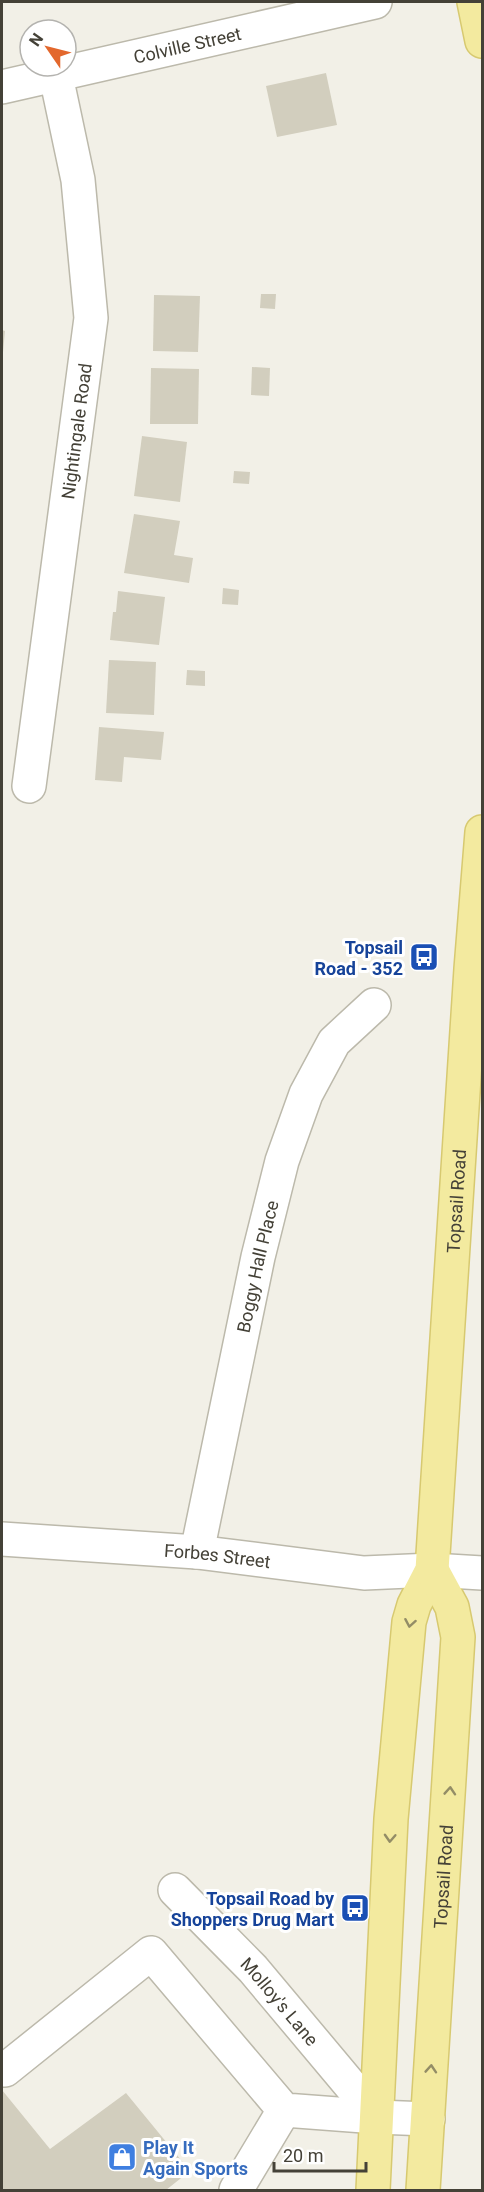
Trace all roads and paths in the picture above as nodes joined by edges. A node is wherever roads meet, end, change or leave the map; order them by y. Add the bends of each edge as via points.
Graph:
1 (375, 2) edge
2 (474, 2) edge
3 (483, 41) edge
4 (78, 71) edge
5 (46, 78) edge
6 (56, 78) edge
7 (2, 87) edge
8 (29, 786) dead end
9 (483, 832) edge
10 (374, 1005) dead end
11 (2, 1539) edge
12 (197, 1552) junction
13 (432, 1570) junction
14 (483, 1573) edge
15 (176, 1890) dead end
16 (5, 2070) dead end
17 (284, 2110) junction
18 (377, 2117) junction
19 (428, 2119) junction
20 (236, 2190) edge
21 (373, 2190) edge
22 (423, 2190) edge

1 - 4 street, Colville Street
2 - 3 main road
5 - 7 street, Colville Street
6 - 8 street, Nightingale Road via 78,180 91,318
9 - 13 main road, Topsail Road
10 - 12 street, Boggy Hall Place via 334,1042 306,1094 282,1161 255,1268
11 - 12 street, Forbes Street
12 - 13 street, Forbes Street via 364,1573
13 - 14 street, Forbes Street
13 -> 18 main road, Topsail Road via 409,1622 402,1685 391,1819
19 -> 13 main road, Topsail Road via 458,1637 452,1607
15 - 18 street, Molloy's Lane via 253,1969
16 - 17 street via 151,1953
17 - 18 street
17 - 20 street
18 - 19 street
18 - 21 main road, Topsail Road
19 - 22 main road, Topsail Road

